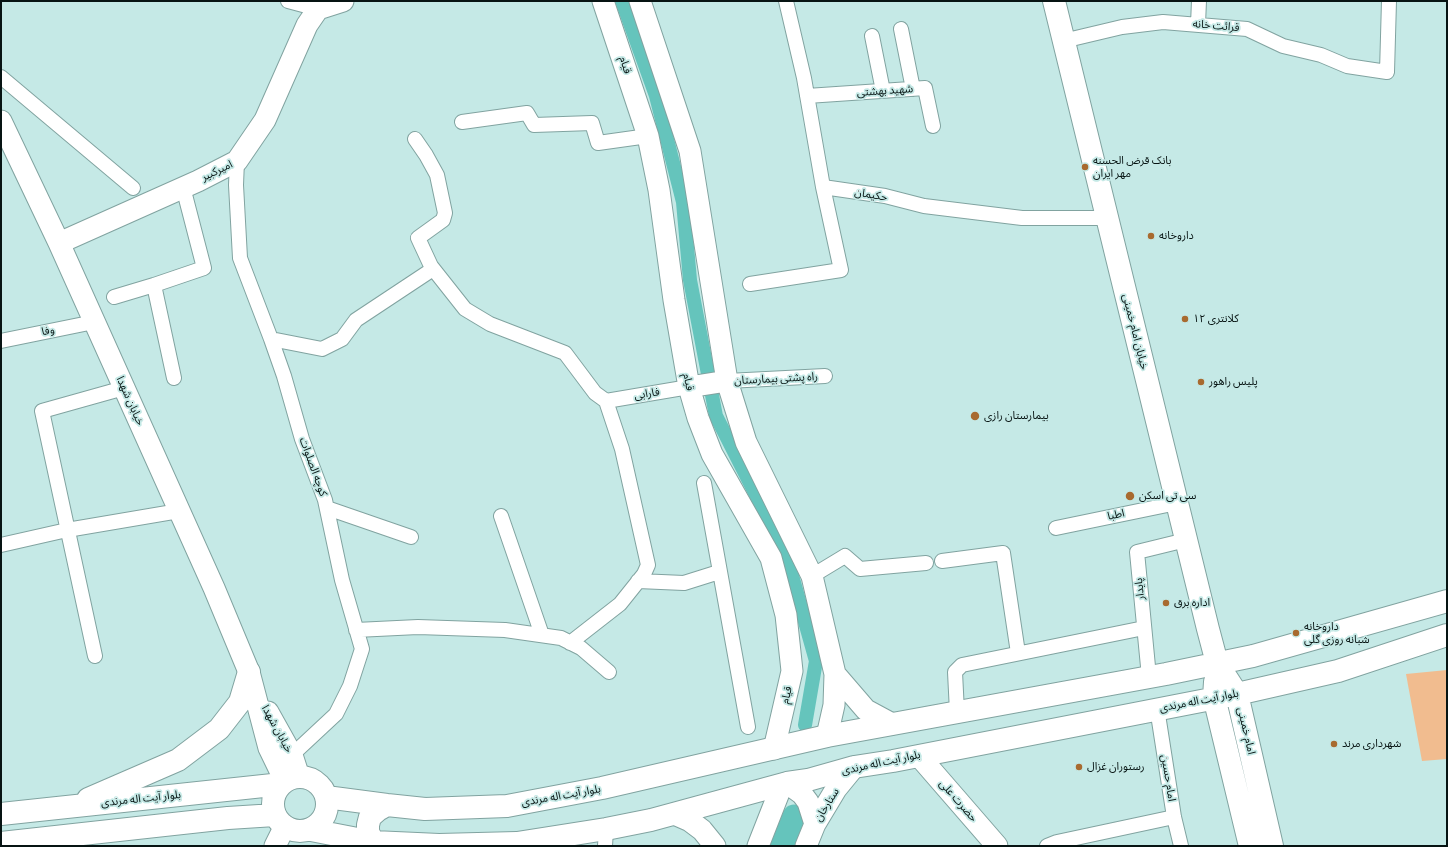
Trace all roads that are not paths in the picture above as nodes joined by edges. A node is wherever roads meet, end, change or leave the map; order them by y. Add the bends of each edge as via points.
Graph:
1 (288, 1) edge
2 (343, 1) edge
3 (603, 1) edge
4 (640, 1) edge
5 (786, 1) edge
6 (1054, 1) edge
7 (1199, 1) edge
8 (1389, 1) edge
9 (318, 10) junction
10 (1198, 24) junction
11 (901, 29) dead end
12 (872, 36) dead end
13 (1063, 41) junction
14 (1, 77) edge
15 (913, 89) junction
16 (883, 91) junction
17 (807, 96) junction
18 (1, 121) edge
19 (462, 122) dead end
20 (933, 126) dead end
21 (648, 136) junction
22 (414, 139) dead end
23 (237, 161) junction
24 (183, 187) junction
25 (823, 187) junction
26 (132, 188) dead end
27 (1107, 218) junction
28 (59, 243) junction
29 (433, 269) junction
30 (750, 284) dead end
31 (154, 285) junction
32 (114, 297) dead end
33 (94, 322) junction
34 (272, 339) junction
35 (1, 341) edge
36 (825, 376) dead end
37 (174, 378) dead end
38 (727, 381) junction
39 (689, 387) junction
40 (124, 388) junction
41 (606, 401) junction
42 (704, 483) dead end
43 (1177, 503) junction
44 (327, 508) junction
45 (179, 511) junction
46 (501, 516) dead end
47 (1056, 528) dead end
48 (67, 530) junction
49 (411, 537) dead end
50 (1186, 540) junction
51 (1, 545) edge
52 (942, 561) dead end
53 (926, 563) dead end
54 (720, 572) junction
55 (812, 576) junction
56 (638, 581) junction
57 (1447, 601) edge
58 (1144, 628) junction
59 (356, 630) junction
60 (542, 635) junction
61 (1447, 635) edge
62 (570, 642) junction
63 (1018, 653) junction
64 (95, 656) dead end
65 (1217, 663) junction
66 (609, 672) dead end
67 (836, 674) junction
68 (1149, 676) junction
69 (250, 678) junction
70 (1119, 682) junction
71 (1237, 694) junction
72 (1214, 698) junction
73 (1157, 708) junction
74 (957, 712) junction
75 (1121, 716) junction
76 (892, 724) junction
77 (748, 727) dead end
78 (827, 736) junction
79 (774, 749) junction
80 (292, 755) junction
81 (919, 756) junction
82 (854, 767) junction
83 (289, 781) junction
84 (784, 784) junction
85 (230, 790) junction
86 (326, 797) junction
87 (387, 805) junction
88 (72, 807) junction
89 (1, 814) edge
90 (674, 814) junction
91 (1174, 817) junction
92 (228, 818) junction
93 (280, 820) junction
94 (815, 824) junction
95 (310, 830) junction
96 (605, 837) edge
97 (373, 842) junction
98 (1, 843) edge
99 (275, 846) edge
100 (715, 846) edge
101 (758, 846) edge
102 (806, 846) edge
103 (997, 846) edge
104 (1047, 846) edge
105 (1181, 846) edge
106 (1250, 846) edge
107 (1272, 846) edge

1 - 9 street
2 - 9 street
3 - 21 street, قیام
4 - 38 street via 690,151
5 - 17 street
6 - 13 main road, خیابان امام خمینی
7 - 10 street
8 - 10 street, قرائت خانه via 1387,72 1347,66 1321,55 1283,46 1247,29
9 - 23 street, امیرکبیر via 307,25 265,120
10 - 13 street, قرائت خانه via 1156,22
11 - 15 street
12 - 16 street
13 - 27 main road, خیابان امام خمینی
14 - 26 street
15 - 16 street, شهید بهشتی
15 - 20 street, شهید بهشتی via 925,88
16 - 17 street, شهید بهشتی
17 - 25 street
18 - 28 street, خیابان شهدا
19 - 21 street via 527,113 534,125 592,123 598,143
21 - 39 street, قیام via 659,190
22 - 29 street via 426,154 437,175 445,213 443,220 418,238
23 - 24 street, امیرکبیر
23 - 34 street, کوچه الصلوات via 240,258
24 - 28 street, امیرکبیر
24 - 31 street via 204,268
25 - 27 street, حکیمان via 885,196 924,206 1022,218
25 - 30 street via 841,270
27 - 43 main road, خیابان امام خمینی
28 - 33 street, خیابان شهدا
29 - 34 street via 356,320 342,339 322,349
29 - 41 street via 465,309 490,324 565,352 595,393
31 - 32 street
31 - 37 street
33 - 35 street, وفا
33 - 40 street, خیابان شهدا
34 - 44 street, کوچه الصلوات via 302,439
36 - 38 street, راه پشتی بیمارستان
38 - 39 street
38 - 55 street via 746,442
39 - 41 street, فارابی
39 - 79 street, قیام via 712,454 771,558 786,615 792,671
40 - 45 street, خیابان شهدا
40 - 48 street via 42,411
41 - 56 street via 622,449 648,565
42 - 54 street
43 - 47 street, اطبا
43 - 50 main road, خیابان امام خمینی
44 - 49 street
44 - 59 street, کوچه الصلوات via 342,580
45 - 48 street
45 - 69 street, خیابان شهدا via 214,588
46 - 60 street
48 - 51 street
48 - 64 street
50 - 58 street, پایدار via 1137,552
50 - 65 main road, خیابان امام خمینی
52 - 63 street via 1003,554
53 - 55 street via 860,569 845,556
54 - 56 street via 684,583
54 - 77 street
55 - 67 street
56 - 62 street via 620,604
57 - 65 main road, بلوار آیت اله مرندی via 1253,656
58 - 63 street
58 - 68 street, پایدار
59 - 60 street via 418,627 505,630
59 - 80 street, کوچه الصلوات via 362,649 350,686 336,714
60 - 62 street
61 - 71 main road, بلوار آیت اله مرندی via 1338,671
62 - 66 street
63 - 74 street via 962,665 955,672
65 - 68 main road, بلوار آیت اله مرندی
65 - 71 main road, امام خمینی
65 - 72 main road
67 - 76 street via 866,710
67 - 78 street via 834,705
68 - 70 main road, بلوار آیت اله مرندی
69 - 80 street, خیابان شهدا
69 - 83 street, خیابان شهدا via 269,748
69 - 88 main road via 240,702 219,729 178,760
70 - 74 main road, بلوار آیت اله مرندی
70 - 75 main road via 1129,687 1133,702 1130,709
71 - 72 main road, بلوار آیت اله مرندی
71 - 107 main road, امام خمینی
72 - 73 main road, بلوار آیت اله مرندی
72 - 106 main road
73 - 75 main road, بلوار آیت اله مرندی
73 - 91 street, امام حسین
74 - 76 main road, بلوار آیت اله مرندی
75 - 81 main road, بلوار آیت اله مرندی
76 - 78 main road, بلوار آیت اله مرندی
78 - 79 main road, بلوار آیت اله مرندی
79 - 87 main road, بلوار آیت اله مرندی via 602,788 506,806 425,809
80 - 83 street, خیابان شهدا
81 - 82 main road, بلوار آیت اله مرندی
81 - 103 street, حضرت علی
82 - 84 main road, بلوار آیت اله مرندی
82 - 94 street, ستارخان via 836,789
83 - 85 main road, بلوار آیت اله مرندی
83 - 86 main road via 308,778 316,782
83 - 93 main road via 276,791 273,799 273,807
84 - 90 main road, بلوار آیت اله مرندی
84 - 94 street via 802,794 808,802
84 - 101 street
85 - 88 main road, بلوار آیت اله مرندی
85 - 92 main road via 237,794 240,802 236,814
86 - 87 main road, بلوار آیت اله مرندی
86 - 95 main road via 324,816 317,826
87 - 97 main road via 370,817 368,832
88 - 89 main road, بلوار آیت اله مرندی
90 - 96 main road, بلوار آیت اله مرندی
90 - 100 street via 702,830
91 - 104 street
91 - 105 street, امام حسین
92 - 93 main road
92 - 98 main road
93 - 95 main road via 294,831
93 - 99 street
94 - 102 street, ستارخان
95 - 97 main road, بلوار آیت اله مرندی
96 - 97 main road, بلوار آیت اله مرندی via 439,845

